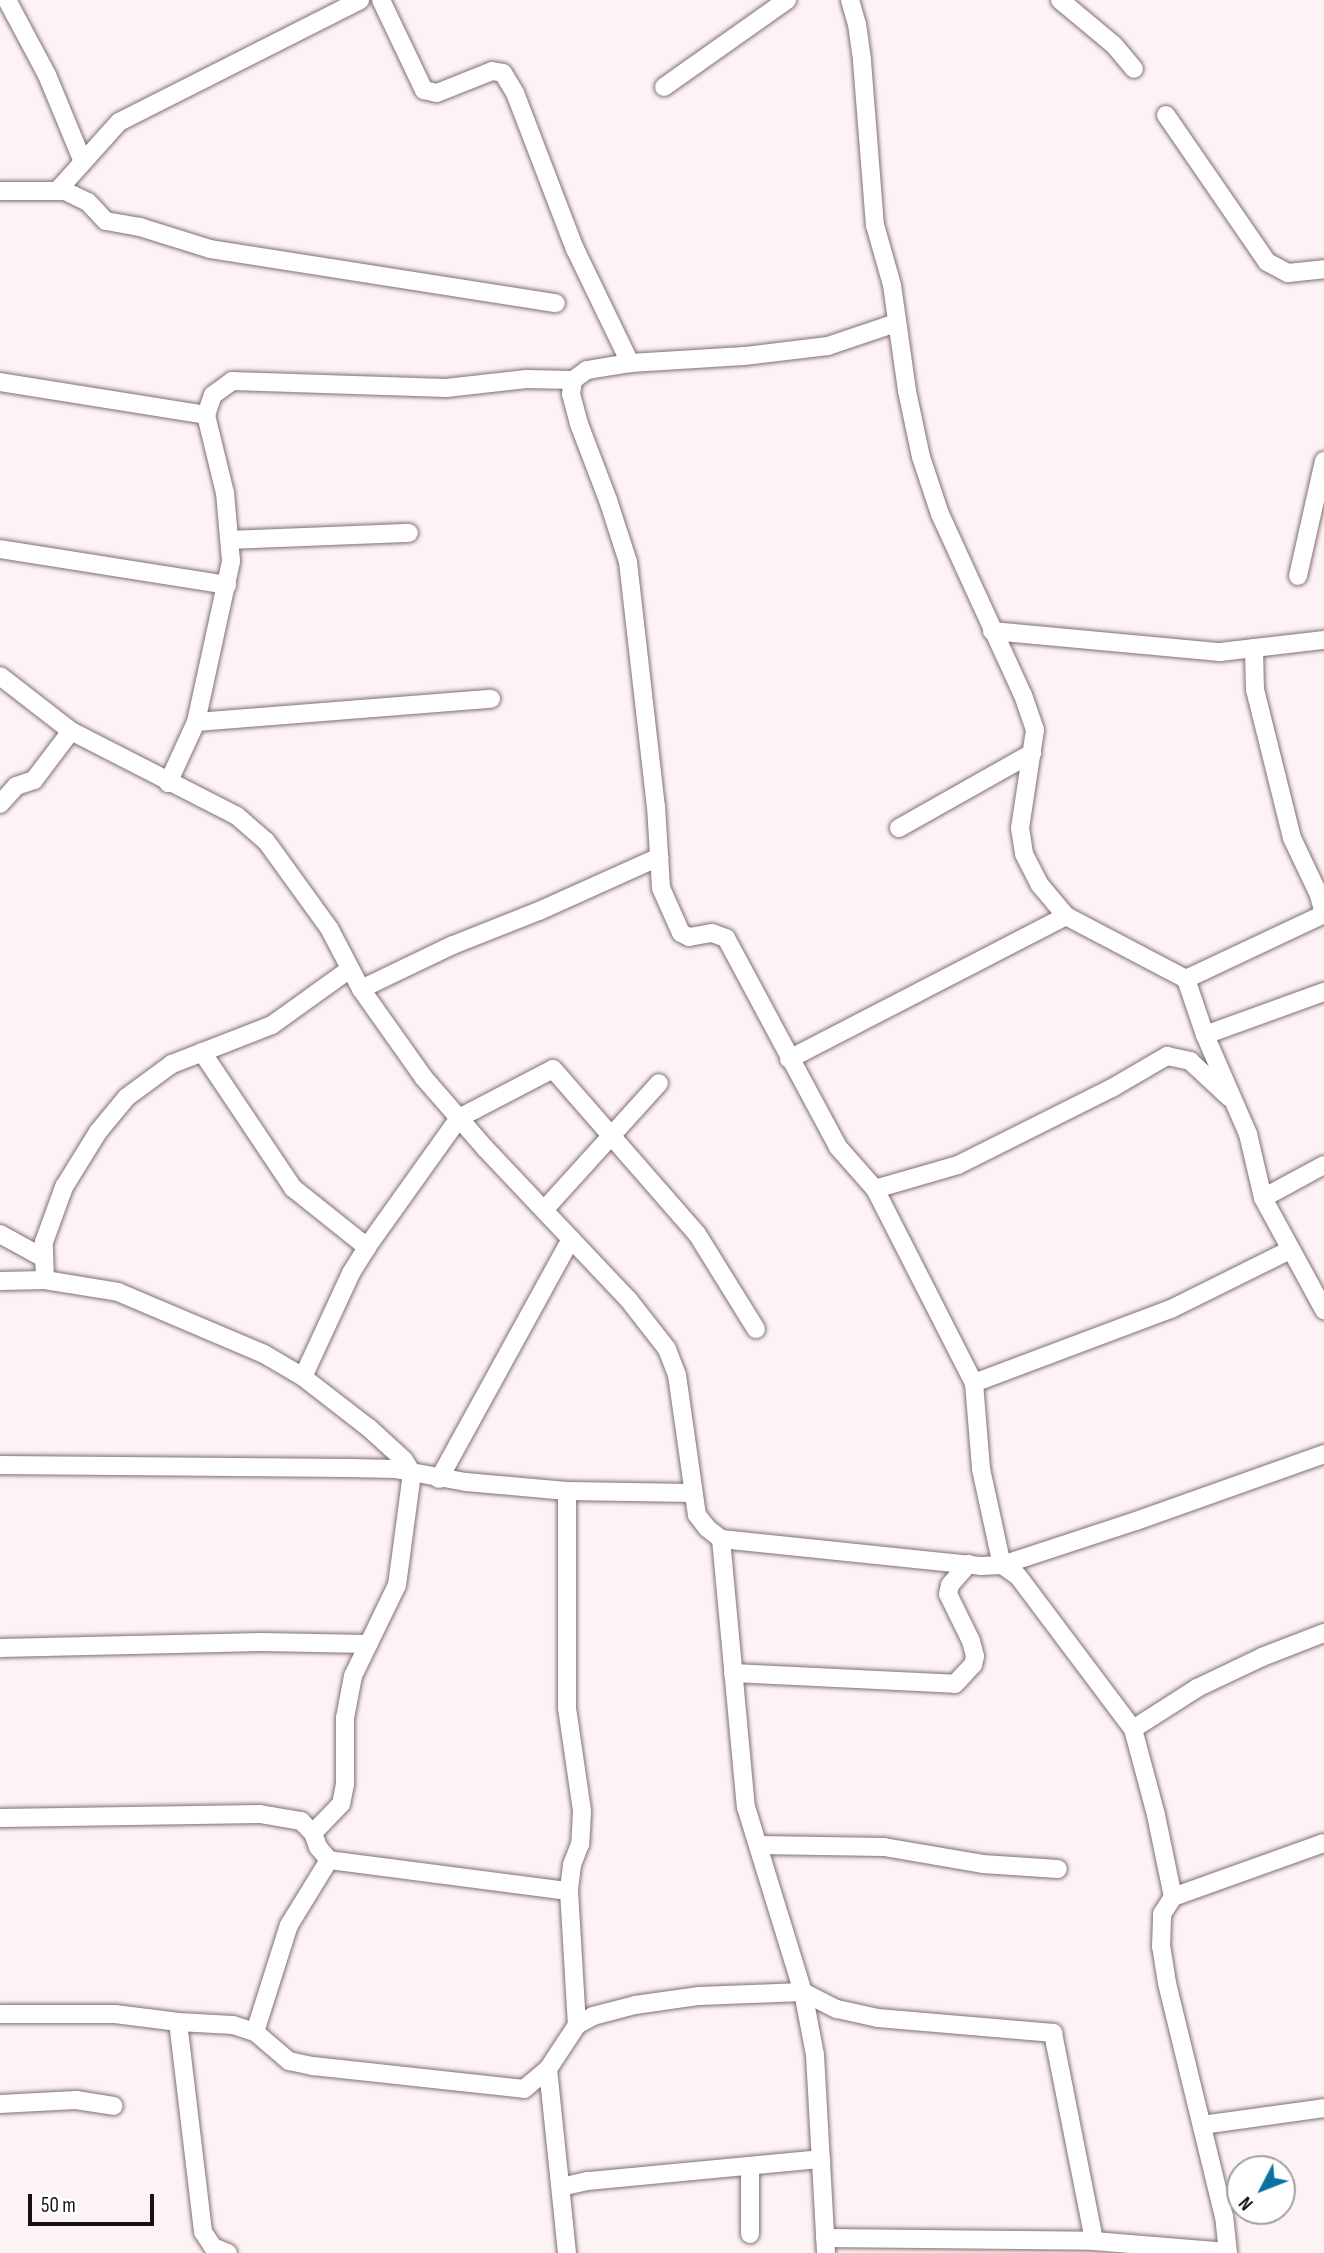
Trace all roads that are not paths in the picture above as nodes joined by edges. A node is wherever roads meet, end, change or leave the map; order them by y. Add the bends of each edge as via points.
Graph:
1 (7, 0) edge
2 (360, 0) edge
3 (381, 0) edge
4 (787, 0) edge
5 (850, 0) edge
6 (1060, 0) edge
7 (1134, 69) dead end
8 (664, 87) dead end
9 (1166, 115) dead end
10 (83, 162) junction
11 (58, 190) junction
12 (0, 191) edge
13 (1324, 269) edge
14 (556, 303) dead end
15 (896, 323) junction
16 (630, 363) junction
17 (573, 380) junction
18 (0, 382) edge
19 (206, 415) junction
20 (1324, 461) edge
21 (409, 533) dead end
22 (231, 541) junction
23 (0, 549) edge
24 (1298, 576) dead end
25 (227, 585) junction
26 (992, 631) junction
27 (1324, 640) edge
28 (1254, 648) junction
29 (0, 676) edge
30 (491, 699) dead end
31 (196, 722) junction
32 (71, 731) junction
33 (1032, 753) junction
34 (168, 783) junction
35 (0, 804) edge
36 (899, 828) dead end
37 (659, 856) junction
38 (1066, 916) junction
39 (350, 969) junction
40 (1186, 979) junction
41 (361, 989) junction
42 (1324, 992) edge
43 (1205, 1035) junction
44 (202, 1052) junction
45 (789, 1059) junction
46 (659, 1083) dead end
47 (1238, 1105) junction
48 (459, 1118) junction
49 (610, 1137) junction
50 (1324, 1166) edge
51 (875, 1189) junction
52 (1263, 1198) junction
53 (544, 1210) junction
54 (0, 1234) edge
55 (571, 1239) junction
56 (367, 1247) junction
57 (1290, 1250) junction
58 (42, 1257) junction
59 (45, 1280) junction
60 (0, 1281) edge
61 (1324, 1310) edge
62 (756, 1329) dead end
63 (303, 1377) junction
64 (974, 1383) junction
65 (1324, 1454) edge
66 (0, 1465) edge
67 (412, 1473) junction
68 (439, 1479) junction
69 (567, 1491) junction
70 (693, 1493) junction
71 (721, 1539) junction
72 (968, 1564) junction
73 (1002, 1564) junction
74 (1324, 1633) edge
75 (368, 1644) junction
76 (0, 1648) edge
77 (733, 1672) junction
78 (1132, 1729) junction
79 (0, 1818) edge
80 (313, 1833) junction
81 (1324, 1843) edge
82 (758, 1845) junction
83 (329, 1860) junction
84 (1058, 1869) dead end
85 (569, 1891) junction
86 (1173, 1898) junction
87 (803, 1992) junction
88 (0, 2014) edge
89 (178, 2022) junction
90 (577, 2025) junction
91 (255, 2032) junction
92 (548, 2069) junction
93 (0, 2104) edge
94 (114, 2106) dead end
95 (1324, 2108) edge
96 (1202, 2125) junction
97 (821, 2159) junction
98 (750, 2166) junction
99 (561, 2187) junction
100 (750, 2234) dead end
101 (1094, 2241) junction
102 (826, 2245) edge
103 (217, 2251) edge
104 (567, 2253) edge
105 (1228, 2253) edge

1 - 10 street via 47,75
2 - 10 street via 119,122
3 - 16 street via 424,90 437,93 492,71 503,74 575,249
4 - 8 street
5 - 15 street via 862,61 870,188
6 - 7 street via 1105,37
9 - 13 street via 1267,262 1288,273
10 - 11 street
11 - 12 street
11 - 14 street via 88,202 106,221 209,248
15 - 16 street via 828,346
15 - 26 street via 921,457 940,514
16 - 17 street via 587,370
17 - 19 street via 526,379 446,388 232,382 213,395
17 - 37 street via 571,394 579,424 628,562
18 - 19 street
19 - 22 street
20 - 24 street
21 - 22 street
22 - 25 street
23 - 25 street
25 - 31 street
26 - 28 street via 1220,652
26 - 33 street via 1032,715
27 - 28 street
28 - 40 street via 1255,690 1292,838 1324,914
29 - 32 street
30 - 31 street
31 - 34 street
32 - 34 street
32 - 35 street via 34,780 16,786
33 - 36 street
33 - 38 street via 1020,828 1024,854 1040,885
34 - 39 street via 237,816 266,841 329,928
37 - 41 street via 453,944
37 - 45 street via 661,888 676,926 689,937 712,933 726,938
38 - 40 street
38 - 45 street
39 - 41 street
39 - 44 street via 272,1025
40 - 43 street
41 - 48 street via 424,1078
42 - 43 street
43 - 47 street
44 - 56 street via 293,1188
44 - 58 street via 172,1064 127,1097 98,1132 64,1187
45 - 51 street via 838,1147
46 - 49 street
47 - 51 street via 1190,1061 1167,1056 958,1165
47 - 52 street
48 - 49 street via 553,1069
48 - 53 street
48 - 56 street
49 - 53 street
49 - 62 street via 697,1234
50 - 52 street
51 - 64 street
52 - 57 street
53 - 55 street
54 - 58 street
55 - 68 street
55 - 70 street via 667,1349 677,1375
56 - 63 street
57 - 61 street
57 - 64 street via 1171,1309
58 - 59 street
59 - 60 street
59 - 63 street via 118,1292 254,1350
63 - 67 street via 369,1428
64 - 73 street via 981,1469
65 - 73 street
66 - 67 street via 350,1468
67 - 68 street
67 - 75 street via 397,1586
68 - 69 street
69 - 70 street
69 - 85 street via 567,1708 582,1811
70 - 71 street via 697,1515
71 - 72 street
71 - 77 street
72 - 73 street
72 - 77 street via 948,1594 975,1656 973,1665 955,1684
73 - 78 street via 1034,1594
74 - 78 street via 1198,1688
75 - 76 street
75 - 80 street via 353,1676 345,1718 341,1804
77 - 82 street via 746,1807
78 - 86 street
79 - 80 street via 260,1814 301,1821
80 - 83 street
81 - 86 street
82 - 84 street via 884,1847 983,1864
82 - 87 street
83 - 85 street
83 - 91 street via 289,1925
85 - 90 street
86 - 96 street via 1162,1914 1161,1947
87 - 90 street via 699,1996 635,2005
87 - 97 street via 815,2056
87 - 101 street via 837,2009 878,2018 1054,2033
88 - 89 street via 116,2014
89 - 91 street via 233,2025
89 - 103 street via 201,2222
90 - 92 street
91 - 92 street via 289,2061 313,2066 524,2089
92 - 99 street
93 - 94 street via 76,2100
95 - 96 street
96 - 105 street
97 - 98 street
97 - 102 street
98 - 99 street
98 - 100 street
99 - 104 street
101 - 102 street
101 - 105 street

